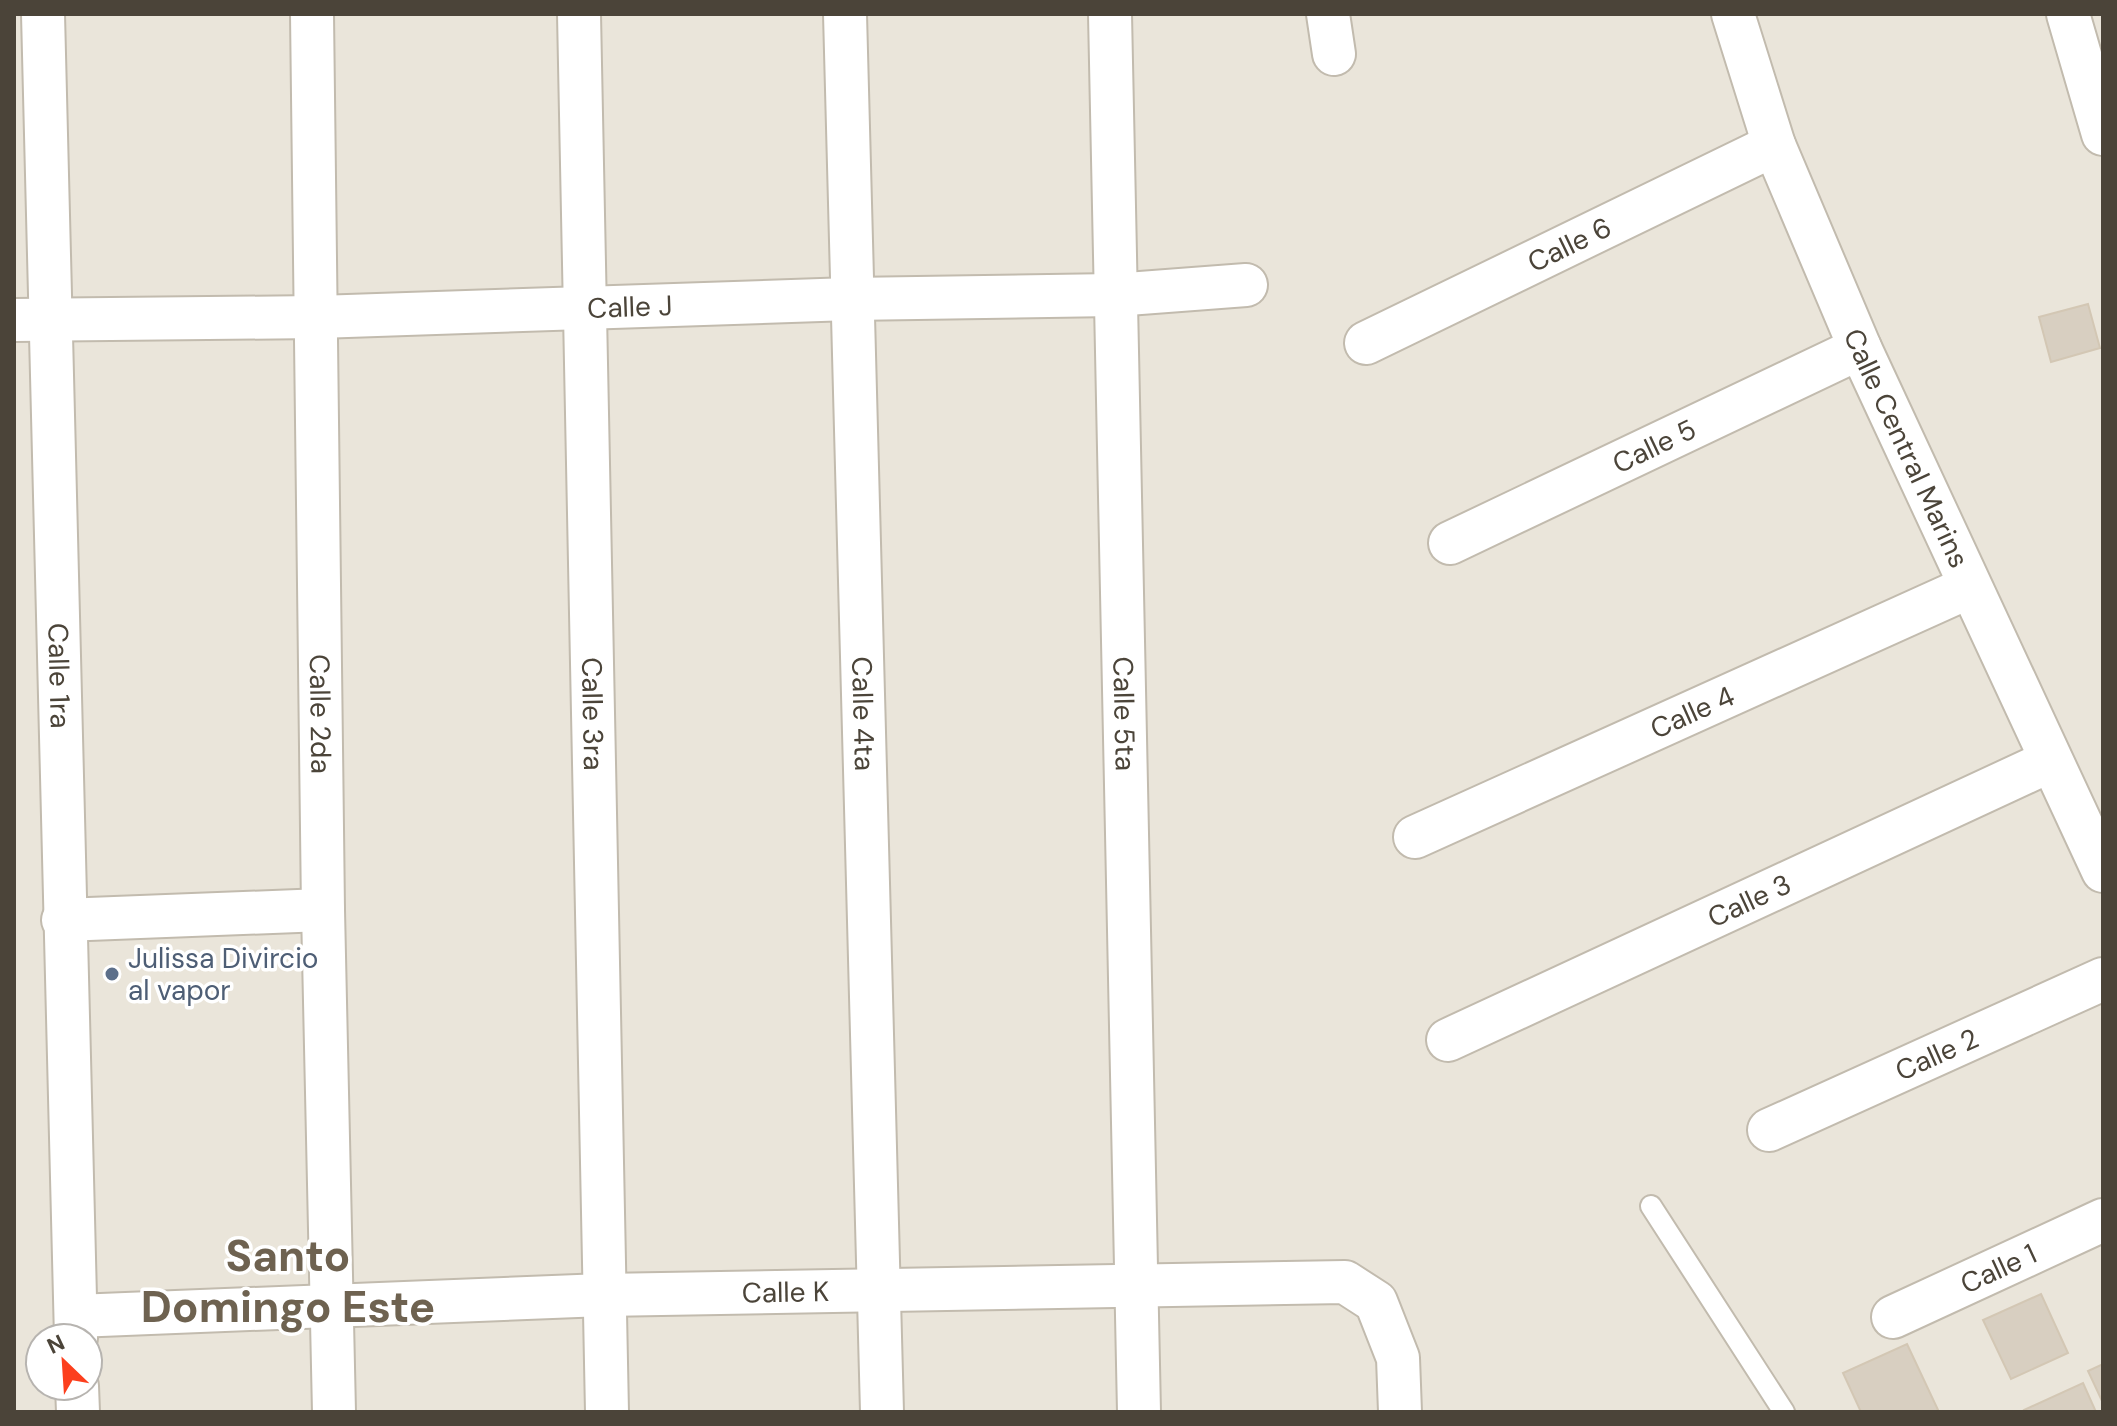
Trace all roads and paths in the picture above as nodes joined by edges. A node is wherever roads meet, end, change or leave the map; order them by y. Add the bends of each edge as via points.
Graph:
1 (43, 14) edge
2 (312, 14) edge
3 (579, 14) edge
4 (845, 14) edge
5 (1110, 14) edge
6 (1733, 14) edge
7 (2068, 14) edge
8 (2103, 134) edge
9 (1774, 145) junction
10 (1246, 285) dead end
11 (1114, 295) junction
12 (850, 299) junction
13 (582, 308) junction
14 (318, 317) junction
15 (32, 319) edge
16 (1366, 343) dead end
17 (1860, 348) junction
18 (1450, 543) dead end
19 (1969, 587) junction
20 (2050, 761) junction
21 (1415, 837) dead end
22 (2103, 871) edge
23 (323, 910) junction
24 (63, 920) junction
25 (2103, 979) edge
26 (1448, 1040) dead end
27 (1769, 1130) dead end
28 (1651, 1206) dead end
29 (2103, 1220) edge
30 (1137, 1286) junction
31 (879, 1291) junction
32 (603, 1295) junction
33 (332, 1306) junction
34 (1893, 1317) dead end
35 (76, 1322) edge
36 (104, 1325) edge
37 (334, 1412) edge
38 (607, 1412) edge
39 (882, 1412) edge
40 (1139, 1412) edge
41 (1400, 1412) edge
42 (1784, 1412) edge

1 - 15 street, Calle 1ra
2 - 14 street, Calle 2da
3 - 13 street, Calle 3ra
4 - 12 street, Calle 4ta
5 - 11 street, Calle 5ta
6 - 9 street, Calle Central Marins
7 - 8 street
9 - 16 street, Calle 6
9 - 17 street, Calle Central Marins
10 - 11 street, Calle J
11 - 12 street, Calle J
11 - 30 street, Calle 5ta
12 - 13 street, Calle J
12 - 31 street, Calle 4ta
13 - 14 street, Calle J
13 - 32 street, Calle 3ra
14 - 15 street, Calle J
14 - 23 street, Calle 2da
15 - 24 street, Calle 1ra
17 - 18 street, Calle 5
17 - 19 street, Calle Central Marins
19 - 20 street, Calle Central Marins
19 - 21 street, Calle 4
20 - 22 street, Calle Central Marins
20 - 26 street, Calle 3
23 - 24 street
23 - 33 street, Calle 2da
24 - 35 street, Calle 1ra
25 - 27 street, Calle 2
28 - 42 lane
29 - 34 street, Calle 1
30 - 31 street, Calle K
30 - 40 street, Calle 5ta
30 - 41 street, Calle K via 1345,1282 1376,1302 1398,1358
31 - 32 street, Calle K
31 - 39 street, Calle 4ta
32 - 33 street, Calle K
32 - 38 street, Calle 3ra
33 - 36 street, Calle K
33 - 37 street, Calle 2da

